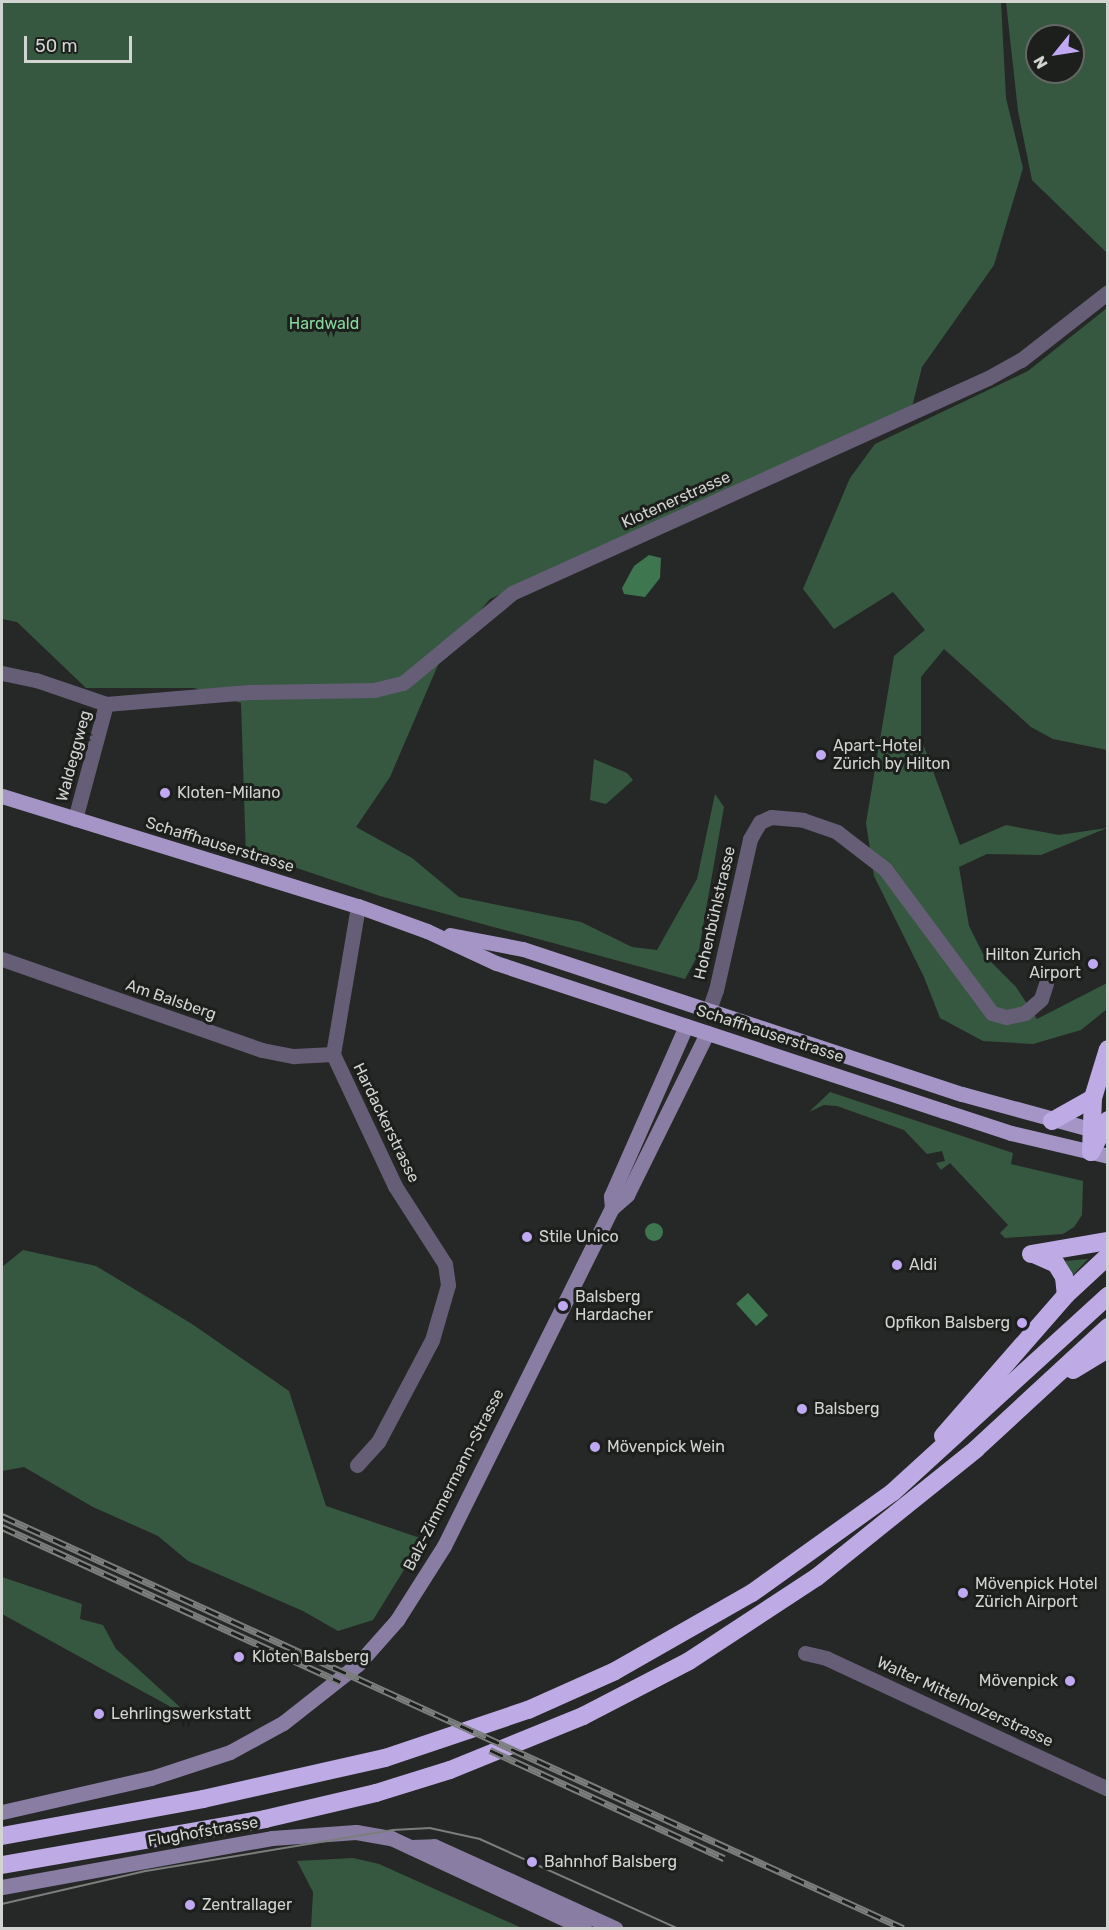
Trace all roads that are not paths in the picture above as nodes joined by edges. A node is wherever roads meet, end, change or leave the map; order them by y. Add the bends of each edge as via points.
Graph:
1 (1107, 292) edge
2 (2, 673) edge
3 (106, 704) junction
4 (2, 796) edge
5 (75, 819) junction
6 (358, 906) junction
7 (427, 931) junction
8 (2, 959) edge
9 (1046, 984) dead end
10 (709, 1010) junction
11 (686, 1026) junction
12 (707, 1033) junction
13 (1107, 1048) edge
14 (333, 1054) junction
15 (1093, 1098) junction
16 (1052, 1121) junction
17 (1102, 1129) edge
18 (1099, 1154) edge
19 (612, 1208) junction
20 (1107, 1241) edge
21 (1107, 1256) edge
22 (1066, 1295) junction
23 (1107, 1296) edge
24 (1107, 1327) edge
25 (1107, 1349) edge
26 (1046, 1386) junction
27 (357, 1465) dead end
28 (893, 1492) junction
29 (805, 1653) dead end
30 (1107, 1789) edge
31 (2, 1812) edge
32 (2, 1836) edge
33 (411, 1847) junction
34 (2, 1865) edge
35 (2, 1887) edge
36 (584, 1929) edge
37 (615, 1929) edge

1 - 3 street, Klotenerstrasse via 1021,360 988,378 512,593 403,683 374,690 250,692
2 - 3 street, Waldeggweg via 36,680
3 - 5 street, Waldeggweg
4 - 5 main road, Schaffhauserstrasse
5 - 6 main road, Schaffhauserstrasse
6 - 7 main road, Schaffhauserstrasse
6 - 14 street, Hardackerstrasse
7 - 10 main road, Schaffhauserstrasse via 523,949
7 - 11 main road, Schaffhauserstrasse via 496,963
8 - 14 street, Am Balsberg via 262,1050 294,1056
9 - 10 street, Hohenbühlstrasse via 1041,999 1025,1013 1006,1017 992,1013 885,869 837,832 803,820 771,817 760,822 750,839
10 - 11 main road
10 - 12 main road
10 - 16 main road, Schaffhauserstrasse
11 - 12 main road, Schaffhauserstrasse
11 - 19 main road, Balz-Zimmermann-Strasse via 611,1196
12 - 18 main road, Schaffhauserstrasse via 1011,1133
12 - 19 main road, Balz-Zimmermann-Strasse via 627,1196
13 - 15 highway
14 - 27 street, Hardackerstrasse via 395,1186 445,1264 448,1285 432,1340 378,1442
15 - 16 highway
15 - 17 highway
16 - 17 main road, Schaffhauserstrasse
17 - 18 highway
19 - 31 main road, Balz-Zimmermann-Strasse via 439,1555 397,1620 358,1665 284,1723 230,1752 151,1778
20 - 22 highway via 1031,1254 1047,1257 1056,1264 1064,1277
21 - 22 highway
22 - 28 highway
23 - 28 highway
24 - 26 highway
25 - 26 highway
26 - 34 highway via 915,1502 818,1577 689,1661 558,1728 450,1770 376,1793 265,1819
28 - 32 highway via 818,1549 686,1633 615,1671 528,1710 435,1744 329,1773
29 - 30 street, Walter Mittelholzerstrasse via 826,1658
33 - 35 main road, Flughofstrasse via 391,1838 356,1832 306,1833
33 - 36 main road, Flughofstrasse
33 - 37 main road, Flughofstrasse via 434,1846

